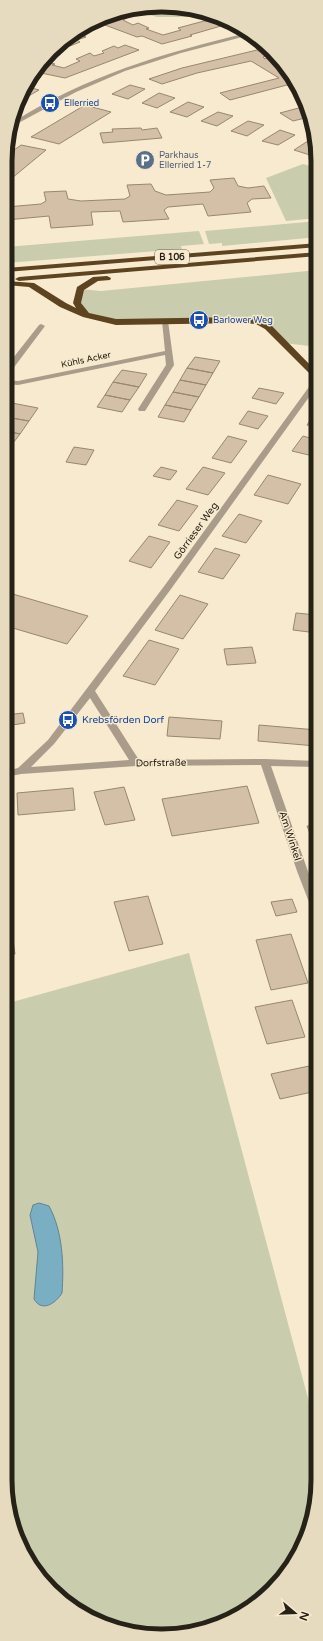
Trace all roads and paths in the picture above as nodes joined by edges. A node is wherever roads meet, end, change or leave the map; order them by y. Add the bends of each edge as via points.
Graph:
1 (242, 36) edge
2 (17, 122) edge
3 (311, 245) edge
4 (311, 255) edge
5 (167, 268) junction
6 (12, 270) edge
7 (12, 281) edge
8 (12, 283) edge
9 (86, 315) junction
10 (165, 321) junction
11 (41, 326) dead end
12 (169, 352) junction
13 (12, 364) edge
14 (311, 369) edge
15 (12, 383) edge
16 (311, 392) edge
17 (142, 409) dead end
18 (90, 691) junction
19 (265, 762) junction
20 (136, 763) junction
21 (311, 764) edge
22 (21, 771) junction
23 (12, 773) edge
24 (311, 894) edge

1 - 2 street via 139,64 72,91
3 - 6 highway, B 106
4 - 5 highway, B 106
5 - 7 highway, B 106
5 - 9 highway via 96,279 80,288 77,303
8 - 9 highway via 31,285 63,306
9 - 10 highway via 116,322
10 - 12 street
10 - 14 highway via 258,322 268,327
11 - 13 street
12 - 15 street, Kühls Acker via 18,384
12 - 17 street via 170,364
16 - 18 street, Görrieser Weg
18 - 20 street
18 - 22 street, Görrieser Weg via 51,742
19 - 20 street, Dorfstraße
19 - 21 street, Dorfstraße
19 - 24 street, Am Winkel
20 - 22 street, Dorfstraße
22 - 23 street, Dorfstraße

